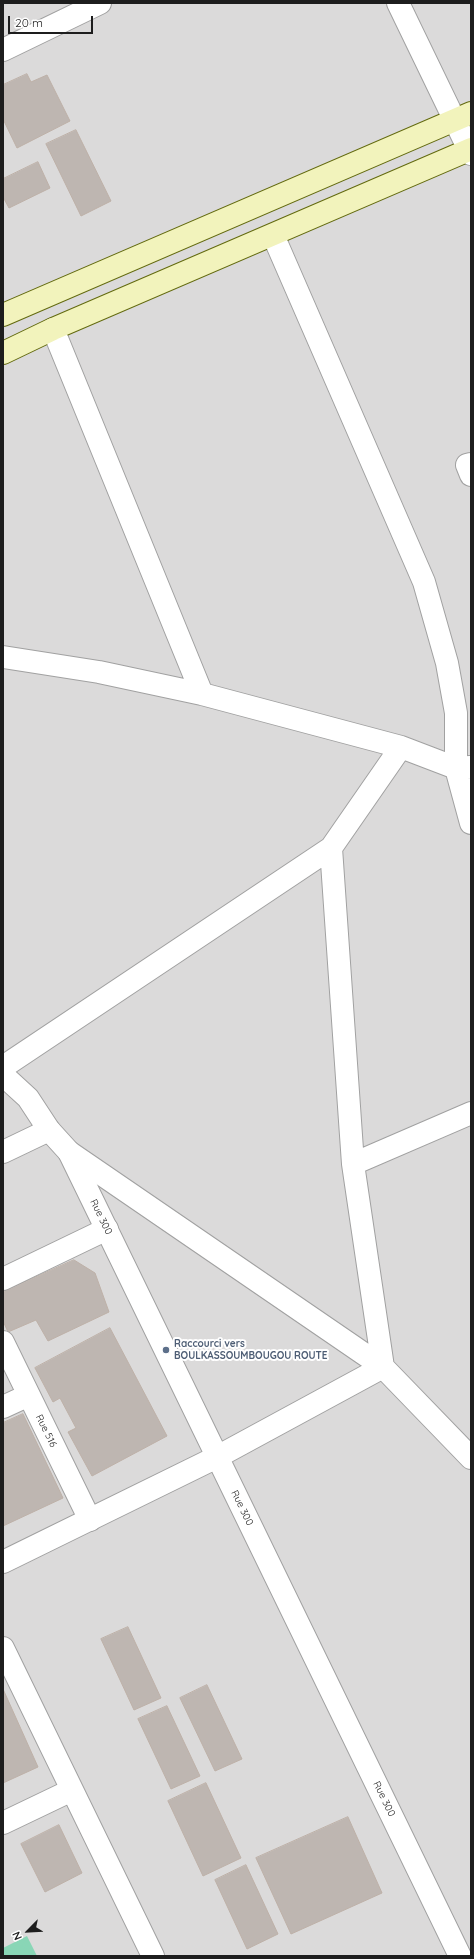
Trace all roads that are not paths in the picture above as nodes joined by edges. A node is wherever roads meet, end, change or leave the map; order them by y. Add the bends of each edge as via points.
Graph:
1 (100, 3) edge
2 (398, 3) edge
3 (3, 50) edge
4 (463, 117) edge
5 (470, 151) edge
6 (273, 235) junction
7 (3, 316) edge
8 (52, 329) junction
9 (3, 353) edge
10 (471, 464) edge
11 (471, 475) edge
12 (3, 657) edge
13 (25, 660) junction
14 (3, 674) edge
15 (202, 694) junction
16 (401, 747) junction
17 (463, 767) edge
18 (471, 823) edge
19 (331, 848) junction
20 (3, 1066) edge
21 (3, 1075) edge
22 (471, 1113) edge
23 (49, 1130) junction
24 (3, 1152) edge
25 (69, 1152) junction
26 (353, 1164) junction
27 (106, 1229) junction
28 (3, 1279) edge
29 (3, 1342) edge
30 (383, 1367) junction
31 (29, 1395) junction
32 (3, 1407) edge
33 (218, 1457) junction
34 (471, 1458) edge
35 (90, 1520) junction
36 (3, 1562) edge
37 (3, 1648) edge
38 (72, 1790) junction
39 (3, 1823) edge
40 (153, 1956) edge
41 (460, 1956) edge

1 - 3 street
2 - 4 street
4 - 5 street
4 - 7 main road
5 - 6 main road
6 - 8 main road
6 - 17 street via 424,582 447,663
8 - 9 main road
8 - 15 street
10 - 11 street via 467,465
12 - 13 street
13 - 14 street
13 - 15 street via 99,672
15 - 16 street
16 - 17 street
16 - 19 street
17 - 18 street
19 - 20 street
19 - 26 street
21 - 23 street, Rue 300 via 28,1098
22 - 26 street
23 - 24 street
23 - 25 street, Rue 300
25 - 27 street, Rue 300
25 - 30 street
26 - 30 street
27 - 28 street
27 - 33 street, Rue 300
29 - 31 street, Rue 516
30 - 33 street
30 - 34 street
31 - 32 street
31 - 35 street, Rue 516
33 - 35 street
33 - 41 street, Rue 300
35 - 36 street
37 - 38 street
38 - 39 street
38 - 40 street

